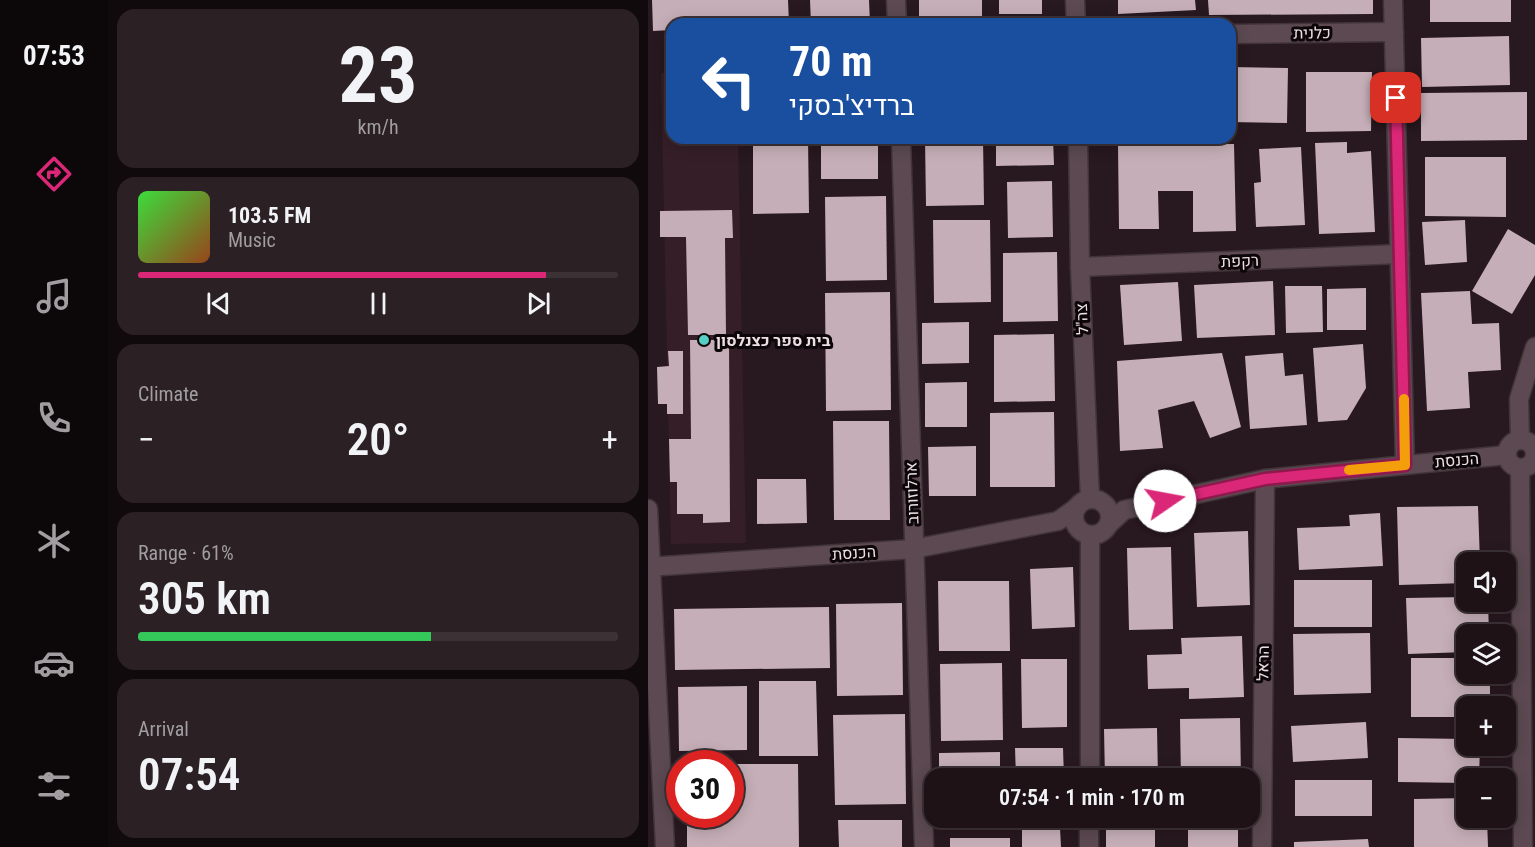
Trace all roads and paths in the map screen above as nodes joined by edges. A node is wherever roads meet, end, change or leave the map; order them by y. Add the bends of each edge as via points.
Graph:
1 (896, 0) edge
2 (1076, 0) edge
3 (1393, 0) edge
4 (897, 18) edge
5 (1076, 18) edge
6 (1394, 32) junction
7 (1236, 34) edge
8 (901, 144) edge
9 (1078, 144) edge
10 (1400, 254) junction
11 (1080, 267) junction
12 (1535, 347) edge
13 (1520, 440) junction
14 (1535, 454) edge
15 (1507, 455) junction
16 (1405, 465) junction
17 (1520, 469) junction
18 (1265, 479) junction
19 (1089, 503) junction
20 (648, 509) edge
21 (1124, 510) junction
22 (1058, 521) junction
23 (1108, 524) junction
24 (1084, 532) junction
25 (913, 549) junction
26 (649, 567) edge
27 (1090, 768) edge
28 (1089, 828) edge
29 (664, 847) edge
30 (924, 847) edge
31 (1089, 847) edge
32 (1262, 847) edge
33 (1523, 847) edge

1 - 4 street
2 - 5 street
3 - 6 street
6 - 7 street, כלנית
6 - 10 street
8 - 25 street, ארלוזורוב
9 - 11 street, צה"ל
10 - 11 street, רקפת
10 - 16 street
11 - 19 street, צה"ל
12 - 13 street via 1519,399
13 - 14 street via 1528,442
13 - 15 street via 1512,443
14 - 17 street via 1529,466
15 - 16 street, הכנסת
15 - 17 street via 1512,466
16 - 18 street, הכנסת
17 - 33 street
18 - 21 street, הכנסת
18 - 32 street, הראל
19 - 21 street
19 - 22 street
19 - 23 street via 1109,512
19 - 24 street via 1074,512 1074,522
20 - 26 street
21 - 23 street
22 - 24 street
22 - 25 street, הכנסת
23 - 24 street via 1100,534
24 - 27 street
25 - 26 street, הכנסת
25 - 30 street, ארלוזורוב
26 - 29 street
28 - 31 street

